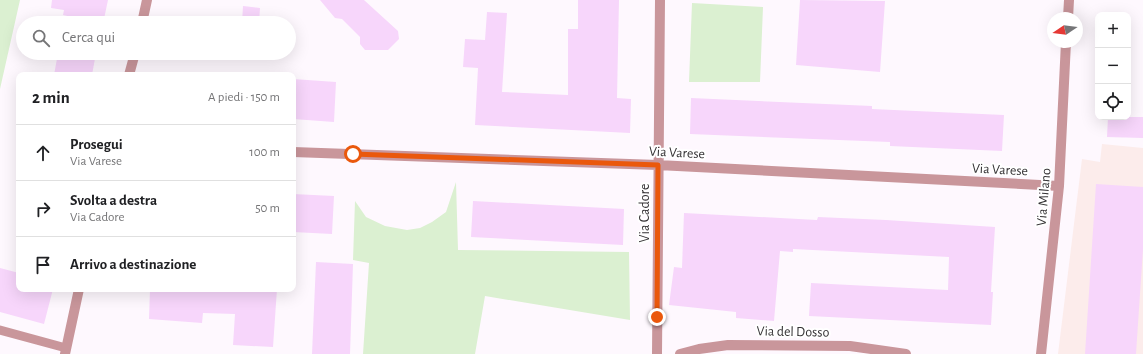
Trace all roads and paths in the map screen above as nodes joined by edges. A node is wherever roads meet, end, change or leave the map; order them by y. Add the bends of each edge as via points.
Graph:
1 (147, 0) edge
2 (660, 0) edge
3 (1069, 0) edge
4 (1068, 12) edge
5 (144, 16) edge
6 (1066, 48) edge
7 (132, 60) edge
8 (130, 72) edge
9 (296, 152) edge
10 (658, 165) junction
11 (1059, 186) junction
12 (78, 292) edge
13 (0, 330) edge
14 (65, 351) edge
15 (657, 354) edge
16 (680, 354) edge
17 (906, 354) edge
18 (1041, 354) edge

1 - 5 street
2 - 10 street, Via Cadore
3 - 4 street
6 - 11 street, Via Milano
7 - 8 street
9 - 10 street, Via Varese
10 - 11 street, Via Varese
10 - 15 street, Via Cadore
11 - 18 street, Via Milano
12 - 14 street
13 - 14 lane
16 - 17 street, Via del Dosso via 728,344 850,346

